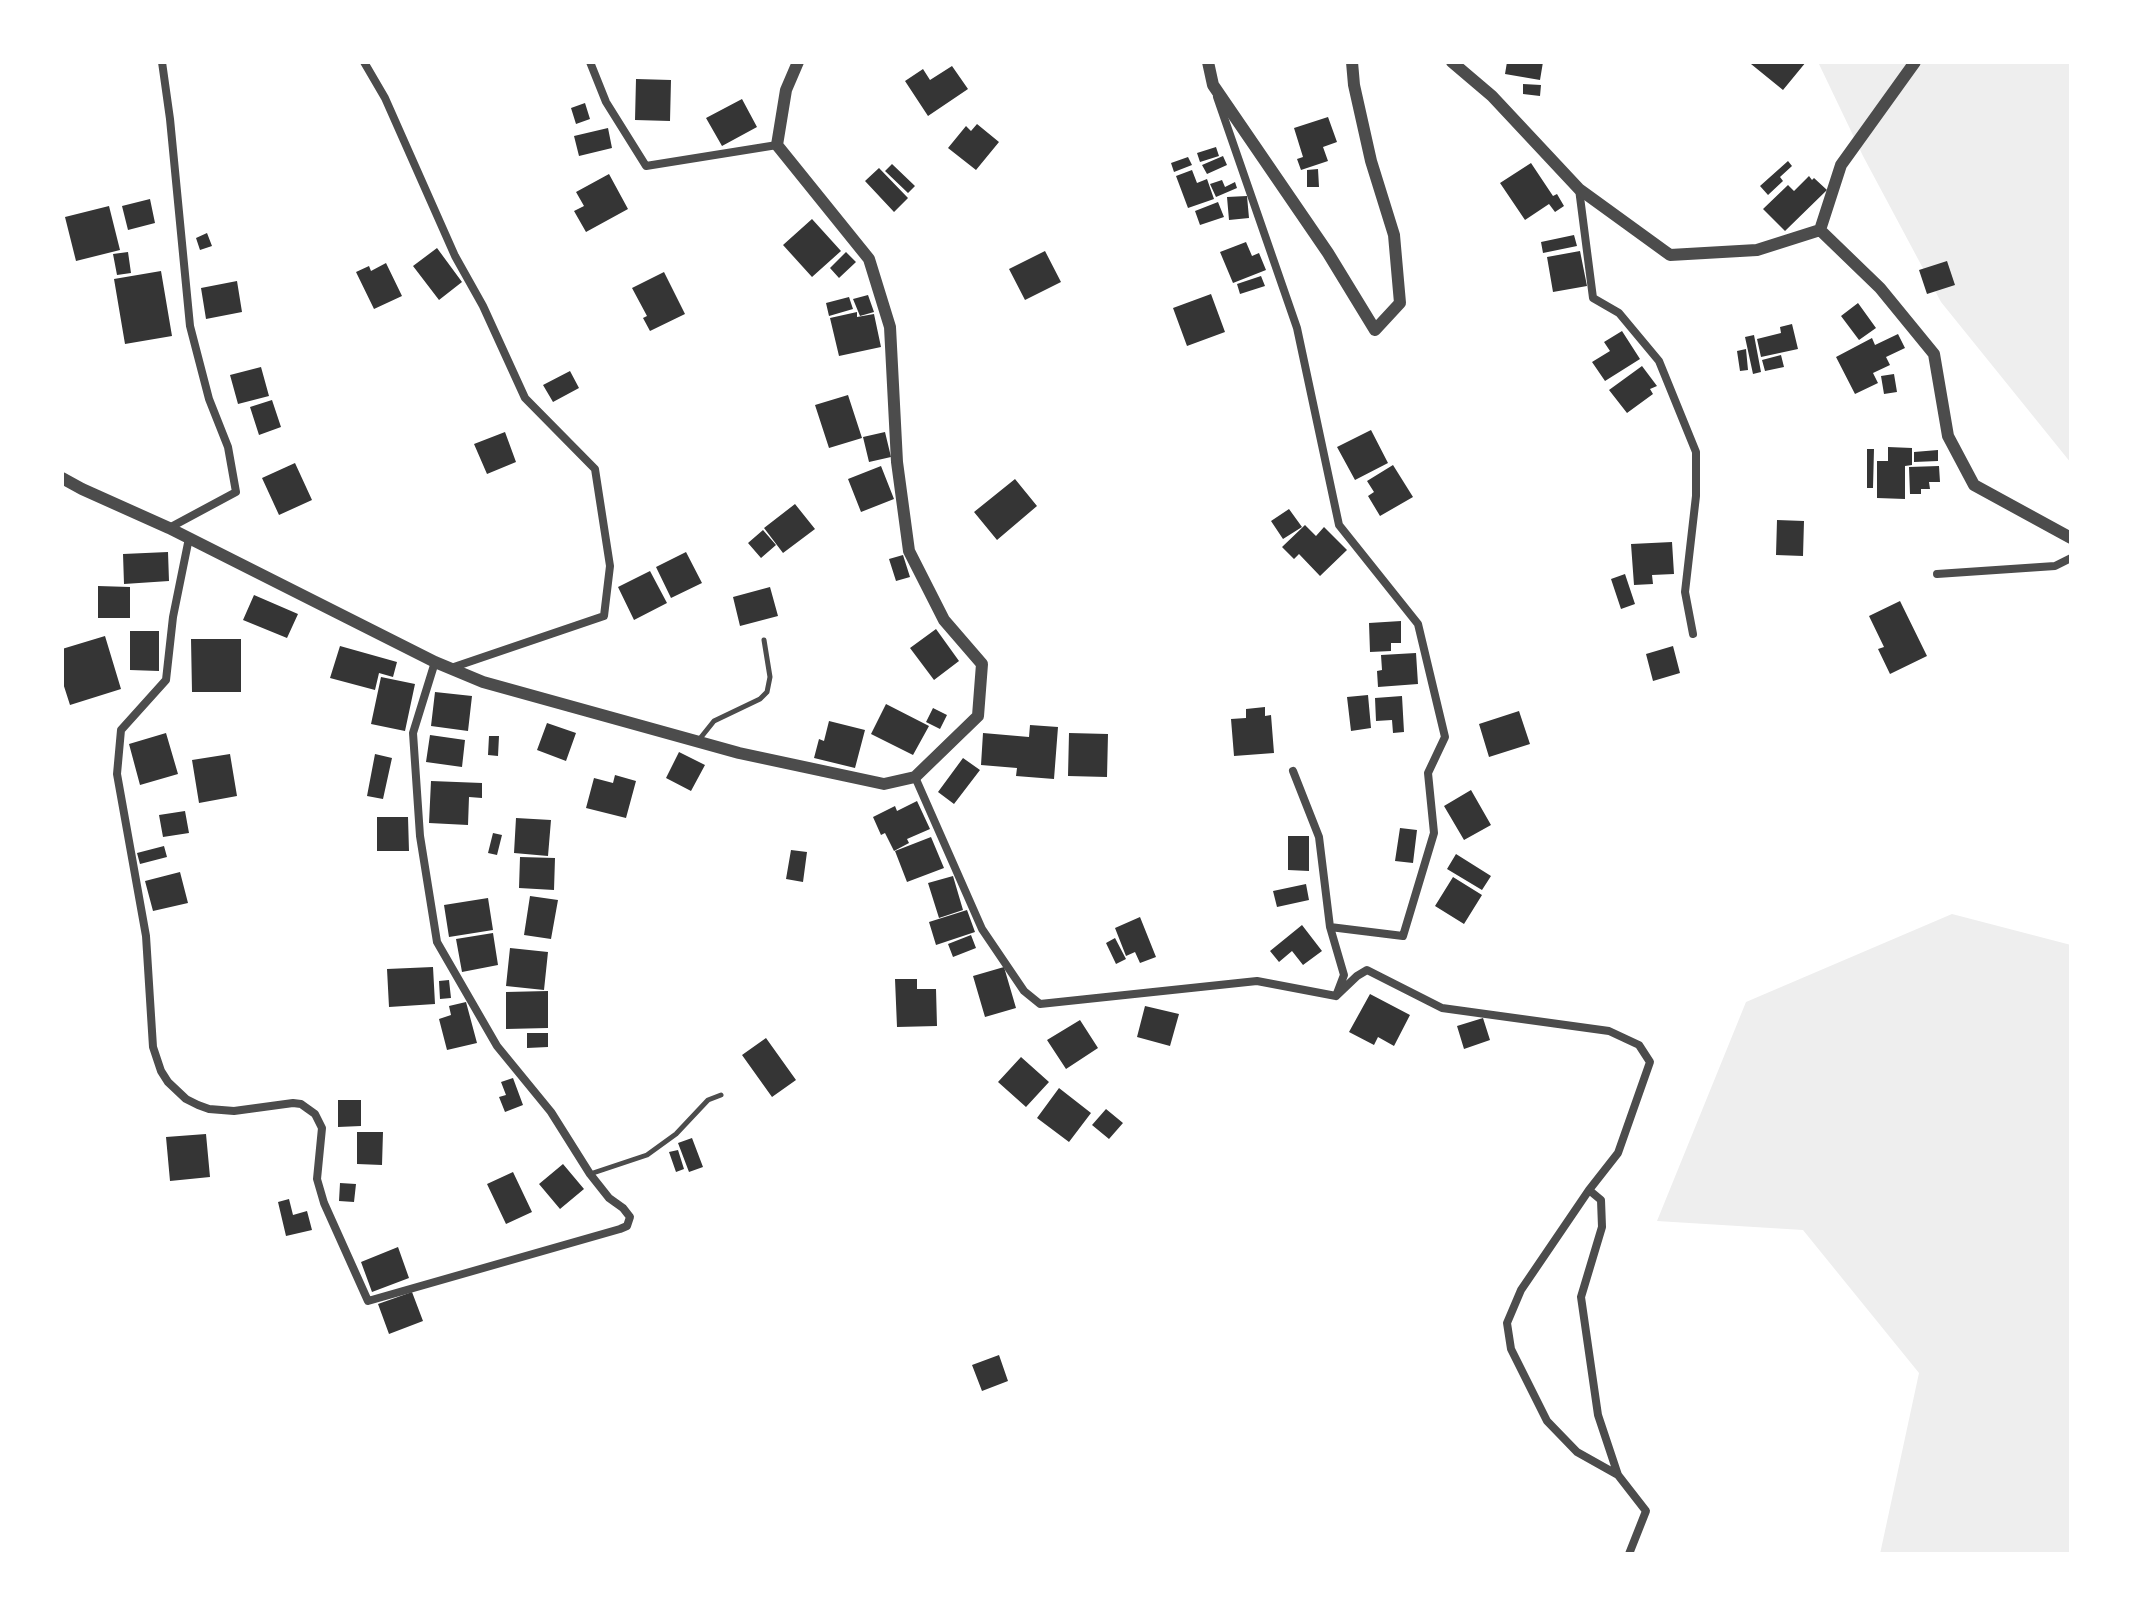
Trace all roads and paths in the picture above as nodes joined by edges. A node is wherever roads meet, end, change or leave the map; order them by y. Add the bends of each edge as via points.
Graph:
1 (162, 62) edge
2 (364, 62) edge
3 (590, 62) edge
4 (798, 62) edge
5 (1208, 62) edge
6 (1352, 62) edge
7 (1452, 62) edge
8 (1915, 62) edge
9 (1213, 85) junction
10 (777, 145) junction
11 (1579, 189) junction
12 (1820, 230) junction
13 (62, 478) edge
14 (169, 528) junction
15 (189, 538) junction
16 (2071, 538) edge
17 (2071, 558) edge
18 (1937, 574) dead end
19 (1693, 634) dead end
20 (764, 640) dead end
21 (435, 662) junction
22 (451, 669) junction
23 (698, 742) junction
24 (1293, 771) dead end
25 (915, 777) junction
26 (1330, 927) junction
27 (1336, 996) junction
28 (721, 1095) dead end
29 (590, 1174) junction
30 (1589, 1190) junction
31 (1618, 1475) junction
32 (1629, 1554) edge

1 - 14 street via 190,326 228,447 236,492
2 - 22 street via 525,398 595,469 610,566 604,616
3 - 10 street via 606,102 646,166
4 - 10 street via 786,90
5 - 9 street
6 - 9 street via 1371,161 1394,235 1398,276 1400,303 1375,330
7 - 11 street via 1492,96
8 - 12 street via 1841,165
9 - 26 street via 1297,328 1339,525 1418,624 1445,737 1428,773 1434,833 1403,936
10 - 25 street via 869,259 890,327 897,462 909,551 944,620 982,664 978,716
11 - 12 street via 1670,255 1757,250
11 - 19 street via 1593,298 1619,313 1659,361 1696,452 1685,592
12 - 16 street via 1880,288 1934,354 1948,436 1974,485
13 - 14 street
14 - 15 street
15 - 21 street
15 - 29 street via 166,680 121,730 117,774 146,936 153,1047 161,1071 186,1099 209,1109 293,1103 315,1114 322,1128 317,1179 368,1301 627,1226 629,1214
17 - 18 street via 2055,566
20 - 23 lane via 767,692 714,721
21 - 22 street
21 - 29 street via 413,733 420,836 437,942 497,1046 551,1112
22 - 23 street
23 - 25 street via 884,784
24 - 26 street via 1319,837
25 - 27 street via 982,929 1024,991 1040,1004 1257,981
26 - 27 street via 1344,975
27 - 30 street via 1367,970 1442,1008 1609,1031 1639,1045 1650,1062 1618,1153
28 - 29 lane via 708,1100 647,1155
30 - 31 street via 1601,1200 1602,1227 1581,1297 1598,1415
30 - 31 street via 1521,1290 1507,1323 1511,1349 1547,1421 1577,1452
31 - 32 street via 1646,1511

